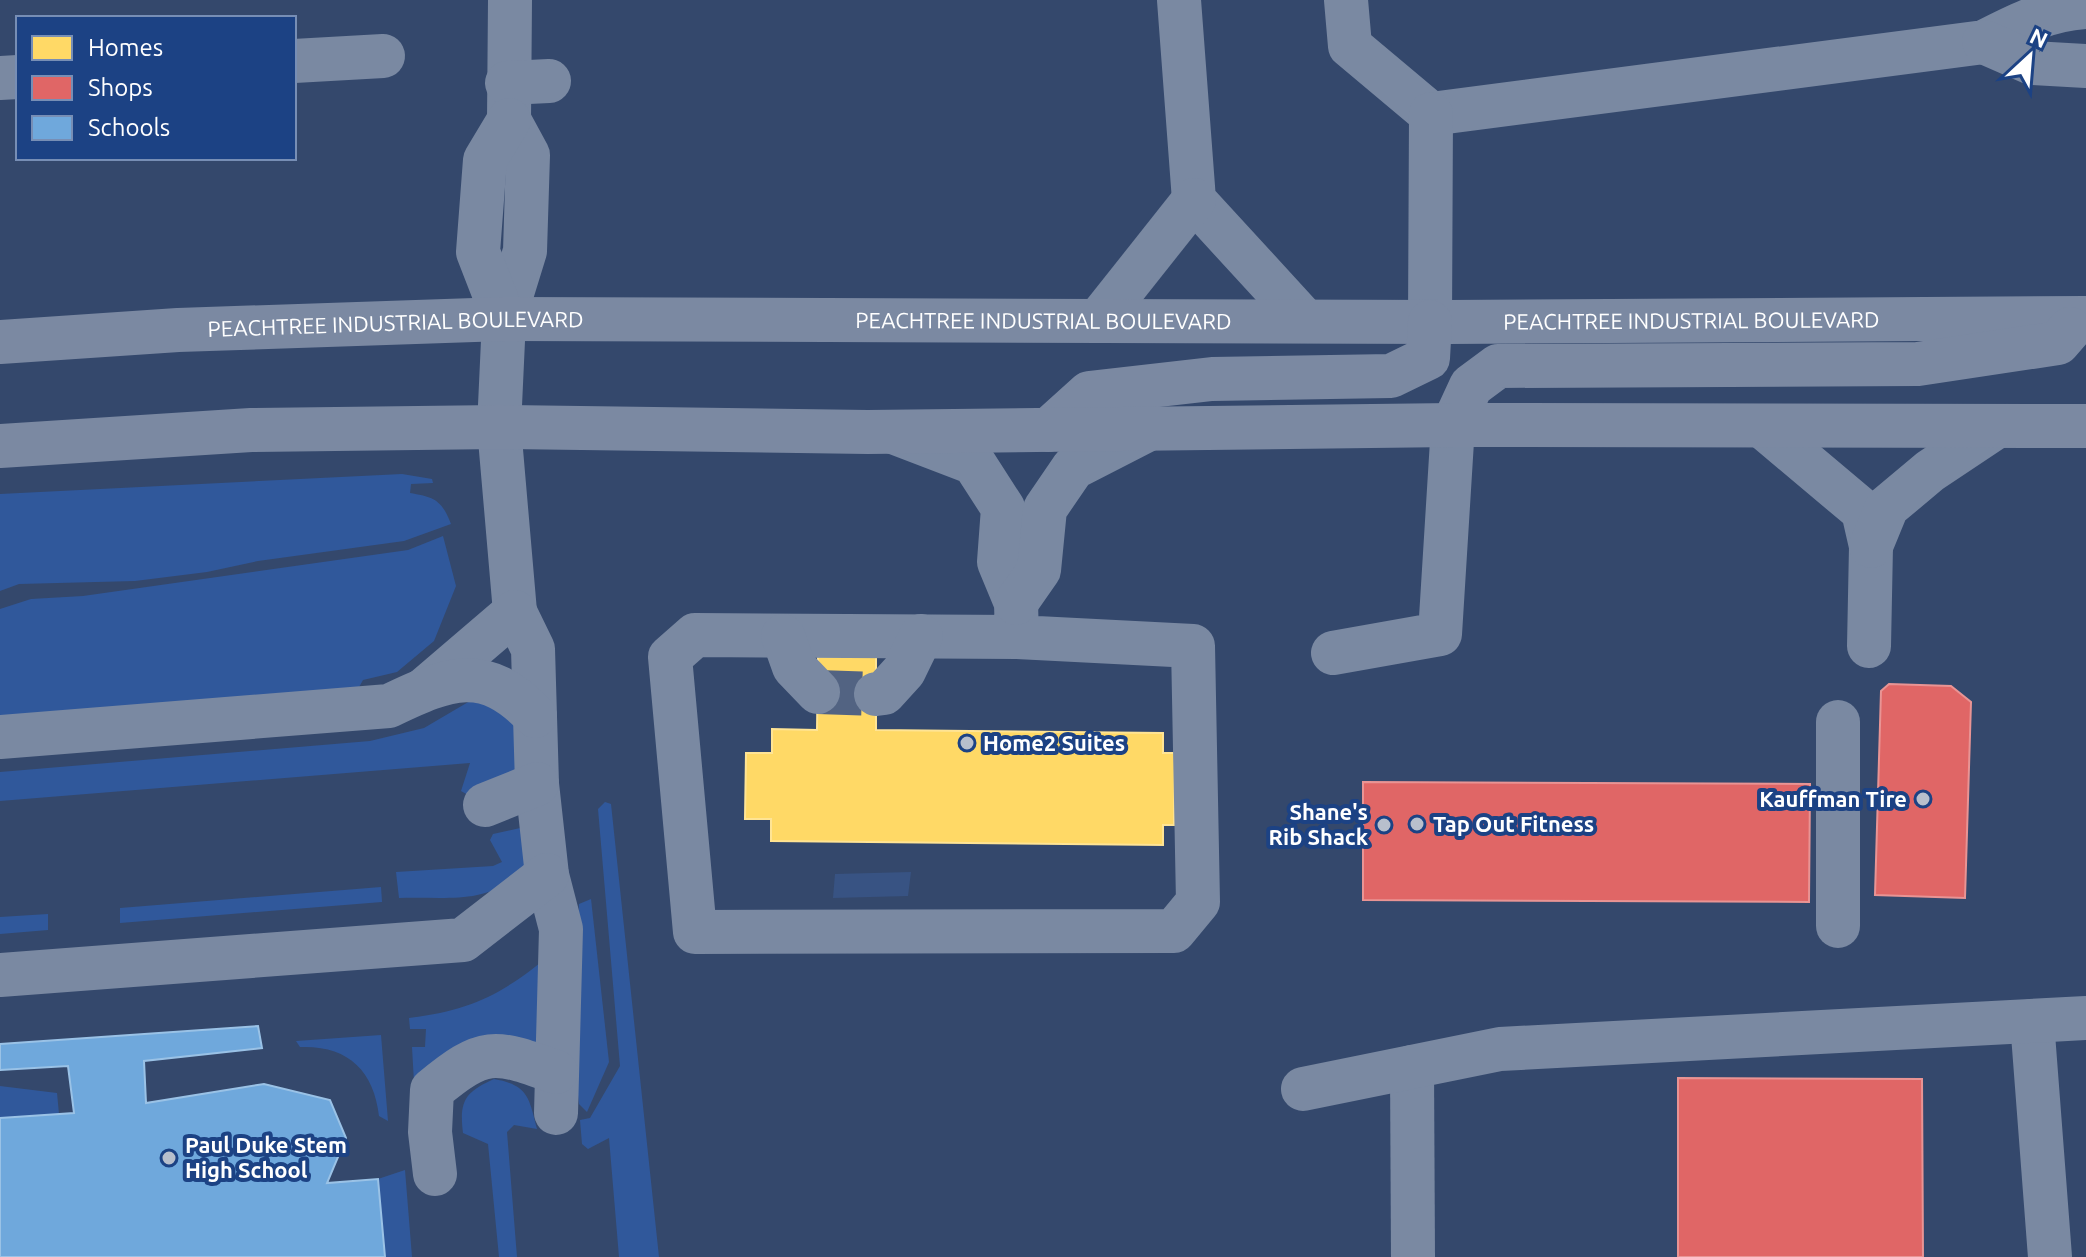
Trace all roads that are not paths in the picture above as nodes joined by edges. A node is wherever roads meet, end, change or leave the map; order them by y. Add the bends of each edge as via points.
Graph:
1 (510, 0) edge
2 (1179, 0) edge
3 (1346, 0) edge
4 (2086, 7) edge
5 (1984, 42) junction
6 (383, 56) dead end
7 (296, 61) edge
8 (2086, 66) edge
9 (1431, 114) junction
10 (1194, 200) junction
11 (2082, 318) edge
12 (504, 319) junction
13 (1098, 321) junction
14 (1305, 321) junction
15 (1430, 322) junction
16 (0, 342) edge
17 (1453, 425) junction
18 (2086, 426) edge
19 (499, 427) junction
20 (1763, 427) junction
21 (1996, 427) junction
22 (1149, 429) junction
23 (1048, 430) junction
24 (891, 431) junction
25 (0, 446) edge
26 (1871, 546) junction
27 (515, 612) junction
28 (1016, 620) junction
29 (783, 636) junction
30 (921, 636) junction
31 (1869, 646) dead end
32 (1333, 653) dead end
33 (425, 689) junction
34 (818, 692) dead end
35 (876, 694) tunnel mouth
36 (535, 716) junction
37 (1838, 722) dead end
38 (0, 737) edge
39 (537, 784) junction
40 (485, 805) dead end
41 (547, 875) junction
42 (1838, 926) dead end
43 (0, 975) edge
44 (2086, 1018) edge
45 (2032, 1021) junction
46 (1412, 1067) junction
47 (1303, 1089) dead end
48 (435, 1174) dead end
49 (1413, 1257) edge
50 (2050, 1257) edge

1 - 12 street via 522,95 485,160 478,252
2 - 10 street
3 - 9 street via 1350,46
4 - 5 street via 2042,15
5 - 8 street via 2032,63
5 - 9 street
6 - 7 street
9 - 15 street
10 - 13 street
10 - 14 street
11 - 15 highway, PEACHTREE INDUSTRIAL BOULEVARD
11 - 17 highway via 2058,343 1918,364 1498,366 1471,386
12 - 13 highway, PEACHTREE INDUSTRIAL BOULEVARD
12 - 16 highway, PEACHTREE INDUSTRIAL BOULEVARD
12 - 19 street
13 - 14 highway, PEACHTREE INDUSTRIAL BOULEVARD
14 - 15 highway, PEACHTREE INDUSTRIAL BOULEVARD
15 - 23 highway via 1428,358 1391,376 1212,379 1089,393
17 - 20 highway
17 - 22 highway
17 - 32 street via 1440,634
18 - 21 highway
19 - 24 highway
19 - 25 highway via 251,430
19 - 27 street
20 - 21 highway
20 - 26 street via 1863,511
21 - 26 street via 1887,507
22 - 23 highway
22 - 28 street via 1073,468 1045,509 1039,570
23 - 24 highway
24 - 28 street via 974,463 1003,508 999,562
26 - 31 street
27 - 33 street
27 - 36 street via 533,649
28 - 29 street via 1193,646 1198,902 1174,931 695,932 670,657 695,635
28 - 30 street
29 - 30 street
29 - 34 street via 794,667
30 - 35 street via 904,671 884,693
33 - 36 street via 469,678 493,683 511,692
33 - 38 street via 389,706
36 - 39 street
37 - 42 street
39 - 40 street
39 - 41 street
41 - 43 street via 463,940
41 - 48 street via 561,929 556,1092 510,1056 480,1056 442,1081 432,1090
44 - 45 street
45 - 46 street via 1500,1049
45 - 50 street
46 - 47 street
46 - 49 street

